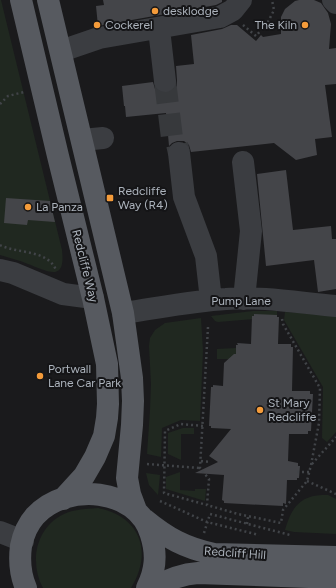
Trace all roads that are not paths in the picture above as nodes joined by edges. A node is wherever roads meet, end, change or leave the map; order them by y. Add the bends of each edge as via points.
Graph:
1 (21, 0) edge
2 (48, 0) edge
3 (241, 0) edge
4 (333, 0) edge
5 (336, 3) edge
6 (159, 29) junction
7 (61, 51) junction
8 (165, 81) tunnel mouth
9 (179, 153) tunnel mouth
10 (242, 162) dead end
11 (0, 270) edge
12 (93, 298) junction
13 (244, 299) junction
14 (211, 300) junction
15 (336, 306) edge
16 (124, 314) junction
17 (63, 499) junction
18 (139, 514) junction
19 (0, 532) edge
20 (22, 541) junction
21 (336, 557) edge
22 (336, 578) edge
23 (305, 582) edge
24 (26, 588) edge
25 (147, 588) edge
26 (153, 588) edge

1 - 12 main road, Redcliffe Way
2 - 7 main road
3 - 6 street via 233,10 220,18
4 - 5 street
6 - 7 street via 99,38
6 - 8 street
7 - 16 main road via 93,139
9 - 14 street via 184,196 206,256
10 - 13 street via 252,231
11 - 12 street via 63,294
12 - 17 main road, Redcliffe Way via 107,364 107,418 104,436 95,457 84,476
13 - 14 street, Pump Lane
13 - 15 street, Pump Lane
14 - 16 street, Pump Lane
16 - 18 main road via 133,401 127,478 130,494
17 - 18 main road, Redcliff Hill via 94,494 113,497 125,502
17 - 20 main road via 35,516
18 - 21 main road, Redcliff Hill via 170,539 200,551 214,554
18 - 25 main road via 152,538 156,561
19 - 20 street
20 - 24 main road via 20,567
22 - 23 main road, Redcliff Hill
23 - 26 main road, Redcliff Hill via 190,574 168,580

